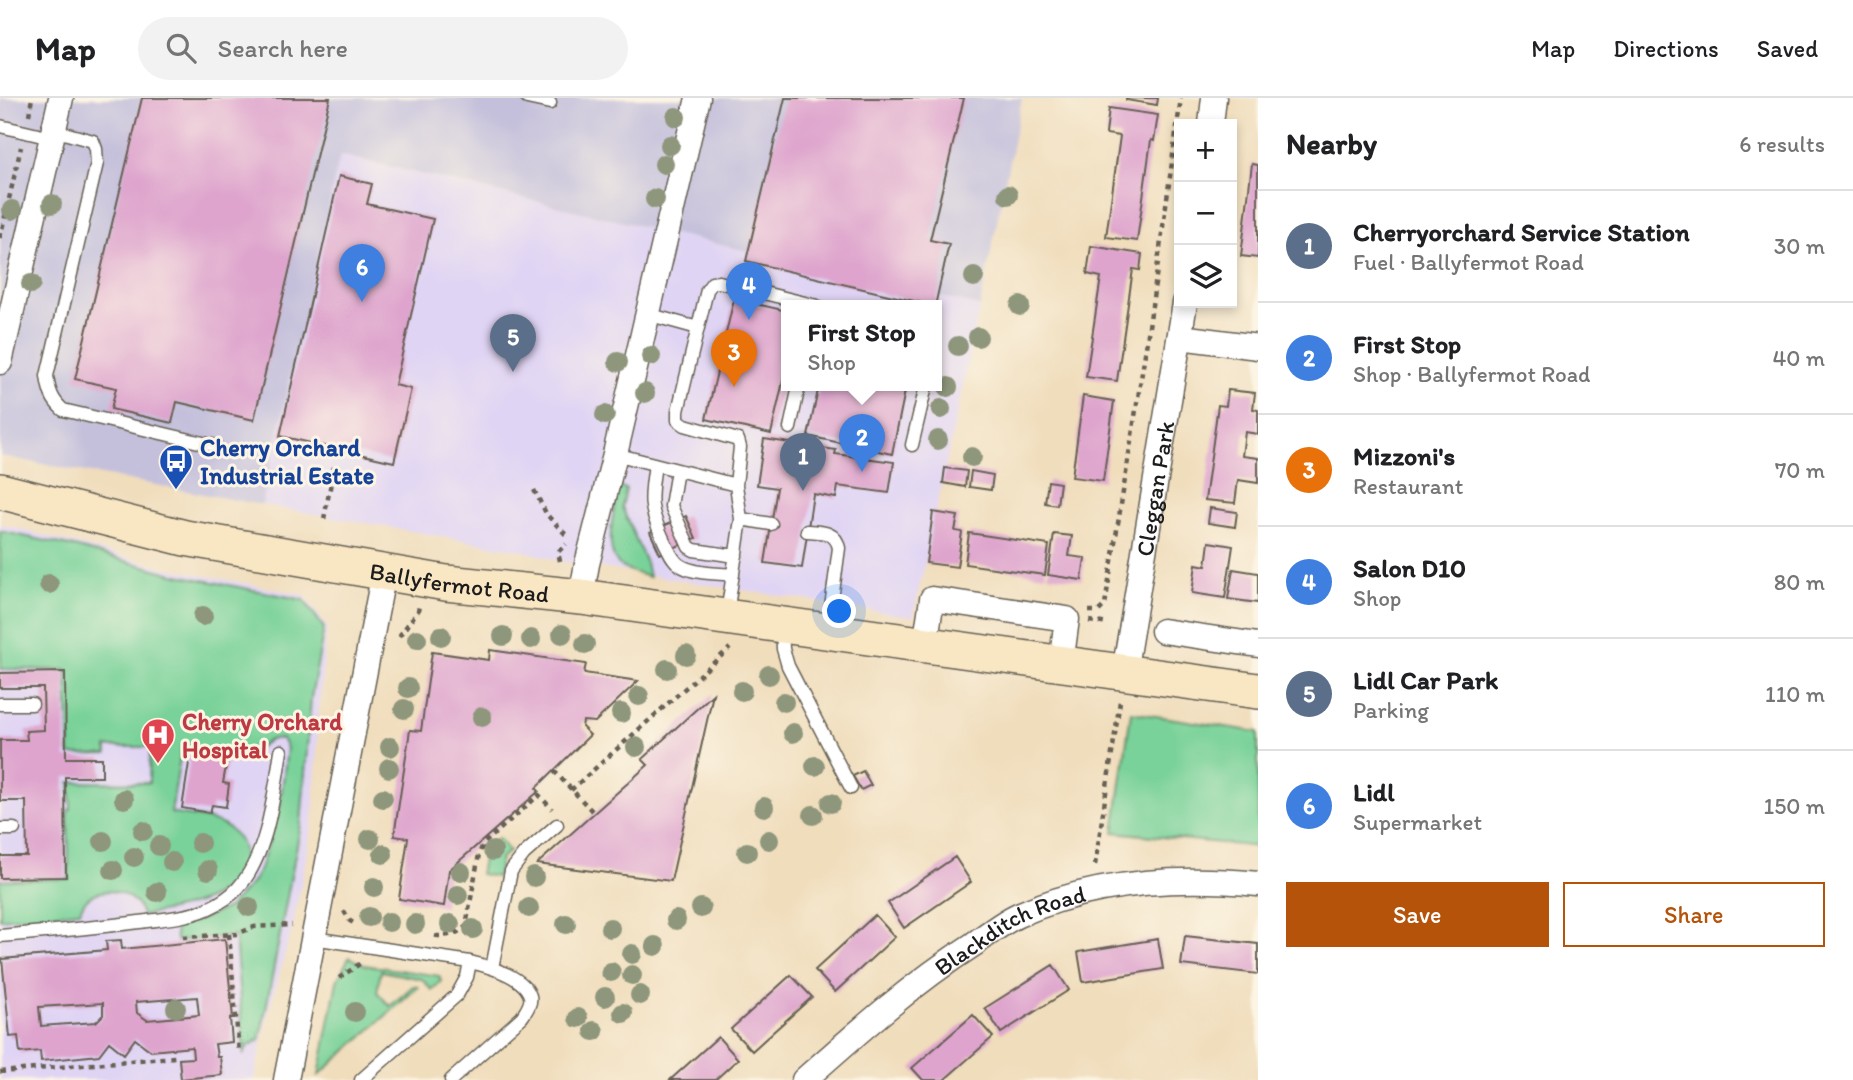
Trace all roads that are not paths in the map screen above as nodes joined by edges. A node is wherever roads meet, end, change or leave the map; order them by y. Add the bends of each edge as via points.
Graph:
1 (61, 98) edge
2 (527, 98) edge
3 (698, 98) edge
4 (1214, 98) edge
5 (550, 103) dead end
6 (1211, 119) edge
7 (0, 126) edge
8 (52, 134) junction
9 (797, 300) edge
10 (1184, 308) edge
11 (647, 314) junction
12 (698, 328) junction
13 (3, 335) edge
14 (1180, 337) junction
15 (1258, 347) edge
16 (0, 362) edge
17 (798, 391) edge
18 (925, 391) edge
19 (790, 428) dead end
20 (912, 445) dead end
21 (216, 446) dead end
22 (615, 454) junction
23 (655, 464) junction
24 (677, 470) junction
25 (736, 485) junction
26 (0, 491) edge
27 (741, 519) junction
28 (771, 524) dead end
29 (807, 531) dead end
30 (736, 556) junction
31 (384, 572) junction
32 (733, 575) junction
33 (581, 597) junction
34 (754, 621) junction
35 (1163, 631) dead end
36 (827, 632) junction
37 (1258, 645) edge
38 (925, 646) junction
39 (1061, 664) junction
40 (1122, 683) junction
41 (1258, 691) edge
42 (0, 704) edge
43 (32, 704) dead end
44 (281, 751) dead end
45 (850, 788) dead end
46 (557, 825) dead end
47 (1258, 884) edge
48 (0, 936) edge
49 (313, 938) junction
50 (470, 962) junction
51 (492, 968) junction
52 (286, 1080) edge
53 (361, 1080) edge
54 (451, 1080) edge
55 (804, 1080) edge

1 - 8 street
2 - 5 lane
3 - 11 street
4 - 6 street
7 - 8 lane
8 - 13 street
8 - 21 lane via 93,141 97,163 47,376 54,401 64,410
9 - 12 lane via 712,283
10 - 14 street, Cleggan Park
11 - 12 lane
11 - 22 street
12 - 25 lane via 678,420 738,440
13 - 16 street
14 - 15 street
14 - 40 street, Cleggan Park
17 - 19 lane
18 - 20 lane
22 - 23 lane
22 - 33 street
23 - 24 lane
23 - 32 lane via 651,509 673,559 691,569
24 - 25 lane
24 - 30 lane via 671,506 689,547
25 - 27 lane
26 - 31 main road, Ballyfermot Road via 185,538
27 - 28 lane
27 - 30 lane
29 - 36 lane via 830,534 838,541
30 - 32 lane
31 - 33 main road, Ballyfermot Road
31 - 49 street
32 - 34 lane
33 - 34 main road, Ballyfermot Road
34 - 36 main road, Ballyfermot Road
34 - 45 lane via 783,649
35 - 37 street
36 - 38 main road, Ballyfermot Road
38 - 39 main road, Ballyfermot Road
38 - 39 street via 932,599 1067,619
39 - 40 main road, Ballyfermot Road
40 - 41 main road, Ballyfermot Road
42 - 43 lane
44 - 48 lane via 262,843 245,879 221,901 176,917
46 - 51 lane via 511,871
47 - 55 street, Blackditch Road via 1151,881 1091,890 1017,915 929,973
49 - 50 lane
49 - 52 street
50 - 51 lane
50 - 53 lane via 457,995
51 - 54 lane via 524,987 530,1005

